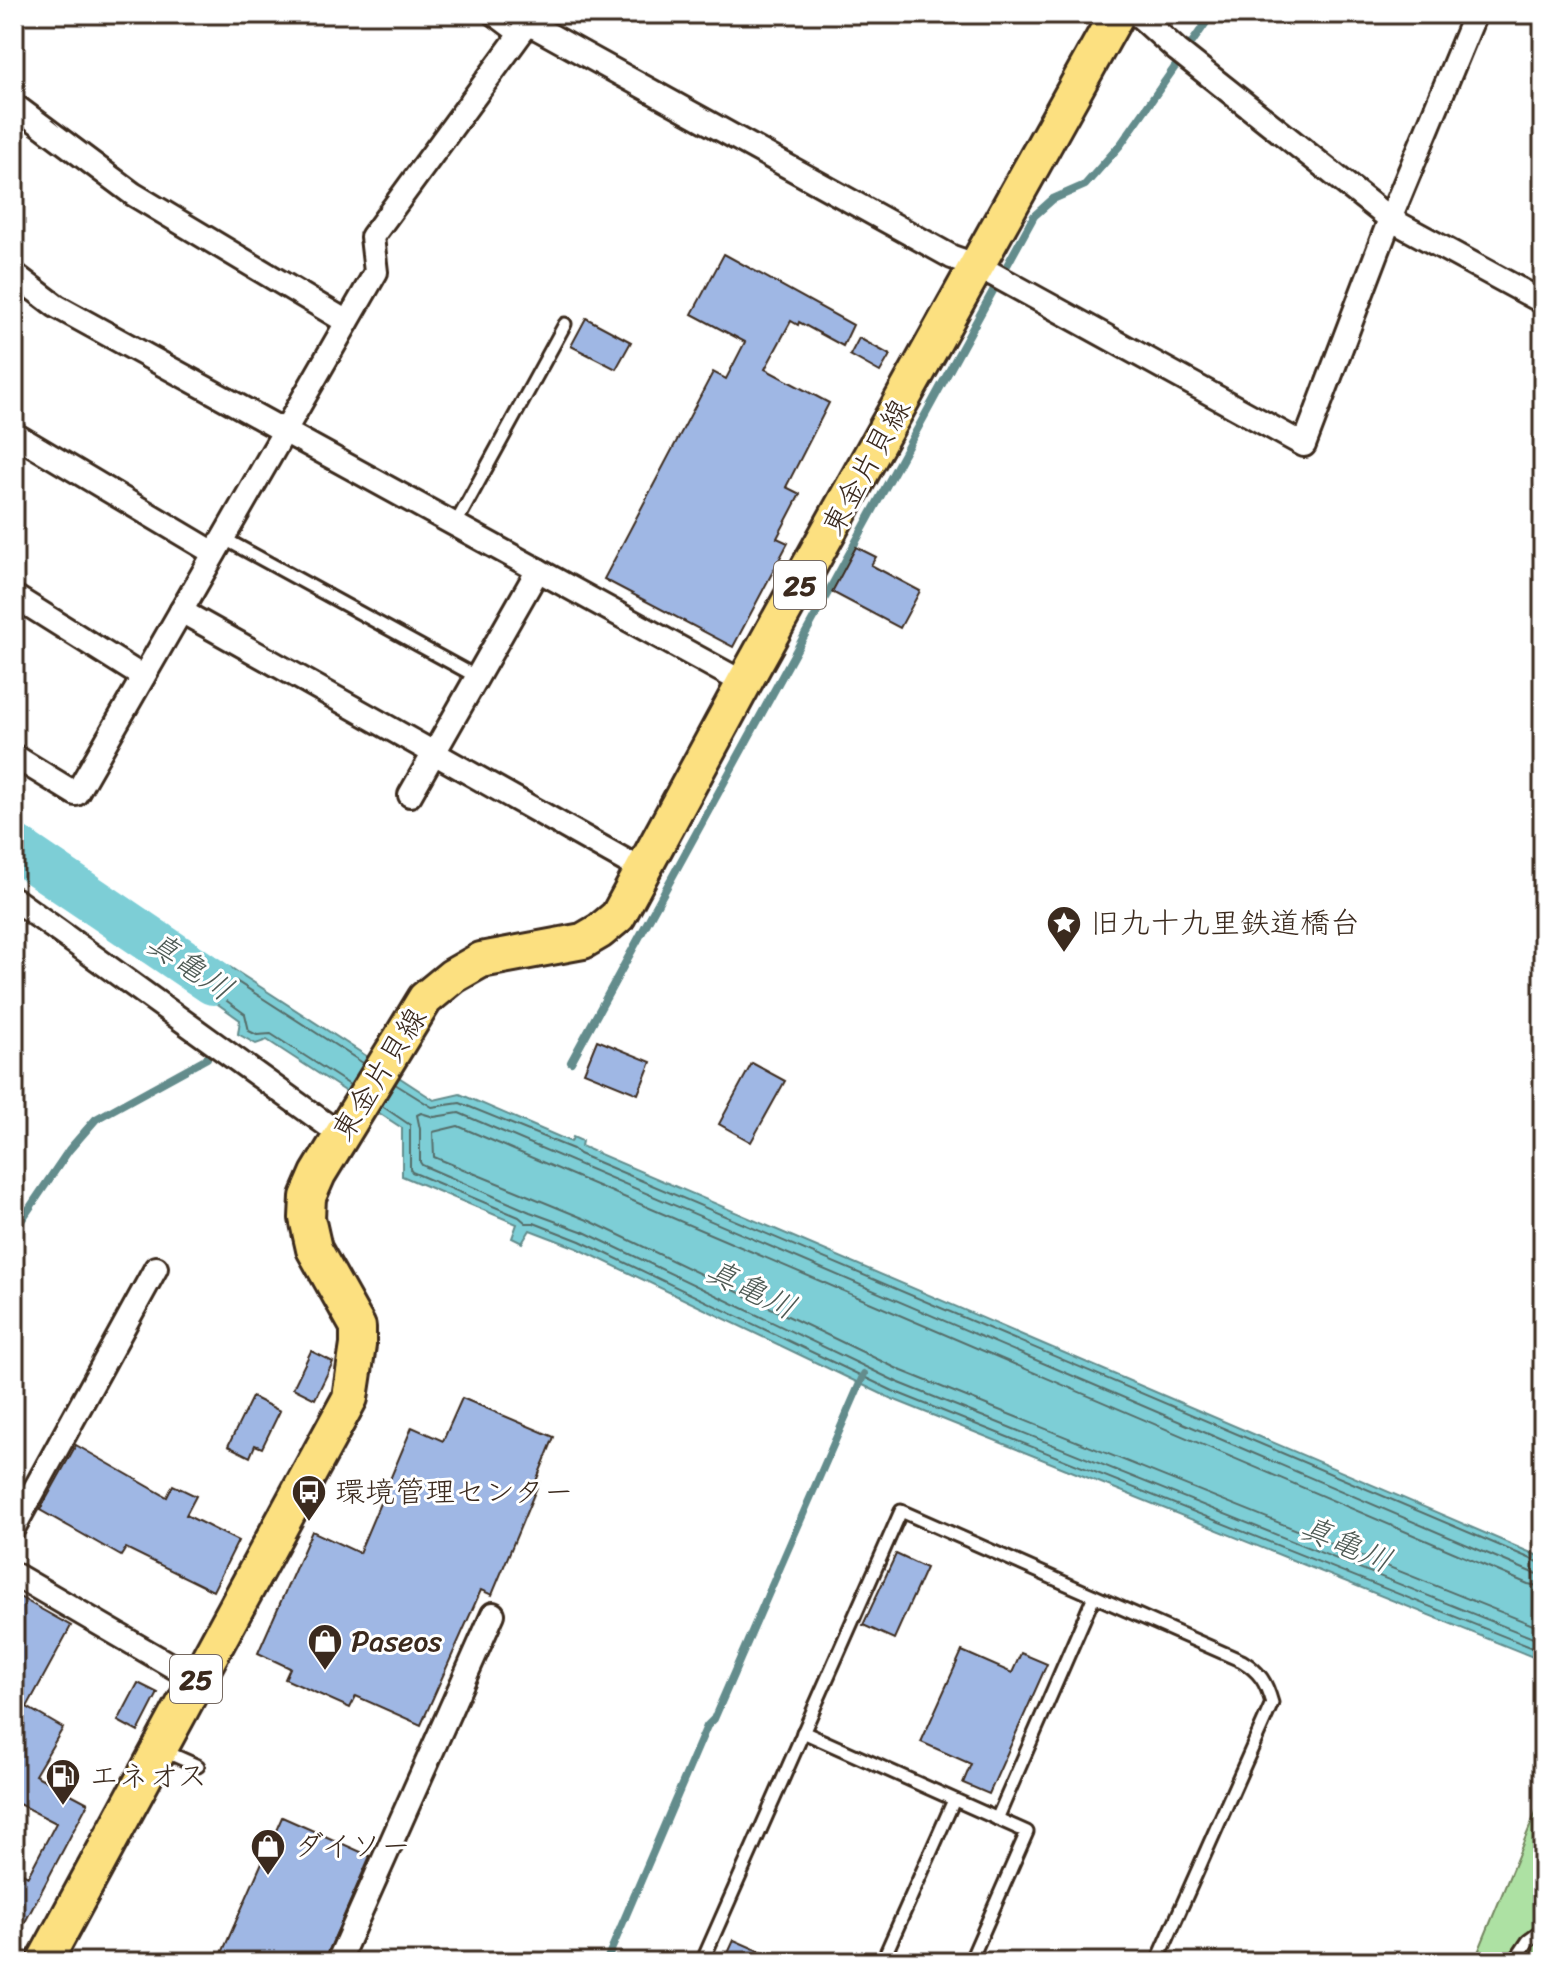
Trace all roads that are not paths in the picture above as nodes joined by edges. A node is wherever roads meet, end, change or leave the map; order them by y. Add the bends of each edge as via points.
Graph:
1 (486, 14) edge
2 (1117, 14) edge
3 (1137, 14) edge
4 (1475, 14) edge
5 (527, 25) edge
6 (14, 105) edge
7 (1390, 219) junction
8 (14, 274) edge
9 (993, 274) junction
10 (1543, 302) edge
11 (347, 322) junction
12 (565, 324) dead end
13 (284, 431) junction
14 (14, 434) edge
15 (455, 525) junction
16 (218, 546) junction
17 (538, 570) junction
18 (14, 596) edge
19 (181, 611) junction
20 (143, 677) junction
21 (477, 677) junction
22 (744, 683) junction
23 (434, 753) junction
24 (14, 756) edge
25 (410, 795) dead end
26 (644, 871) junction
27 (14, 899) edge
28 (341, 1135) junction
29 (156, 1268) dead end
30 (14, 1527) edge
31 (14, 1574) edge
32 (1094, 1596) junction
33 (493, 1614) dead end
34 (196, 1680) junction
35 (803, 1732) junction
36 (158, 1748) junction
37 (198, 1766) dead end
38 (954, 1800) junction
39 (997, 1819) junction
40 (1543, 1930) edge
41 (44, 1962) edge
42 (338, 1962) edge
43 (702, 1962) edge
44 (882, 1962) edge
45 (970, 1962) edge
46 (1157, 1962) edge
47 (1514, 1962) edge

1 - 5 lane
2 - 9 main road, 東金片貝線 / 25
3 - 7 street
4 - 7 street
5 - 9 street via 952,257
5 - 11 street via 372,237 376,272
6 - 11 street via 133,194
7 - 9 street via 1304,445
7 - 10 street
8 - 13 street via 56,306
9 - 22 main road, 東金片貝線 / 25
11 - 13 street
12 - 15 lane
13 - 15 street
13 - 16 street
14 - 16 street
15 - 17 street
16 - 19 street
16 - 21 lane
17 - 21 street
17 - 22 street
18 - 20 street
19 - 20 street
19 - 23 street
20 - 24 street via 76,794
21 - 23 street
22 - 26 main road, 東金片貝線 / 25
23 - 25 street
23 - 26 street
26 - 28 main road, 東金片貝線 / 25 via 618,916 592,936 481,960 425,999
27 - 28 street
28 - 34 main road, 東金片貝線 / 25 via 308,1197 307,1218 314,1249 358,1327 350,1398
29 - 30 street
31 - 34 street
32 - 35 lane via 901,1511
32 - 39 lane
32 - 46 lane via 1257,1670 1272,1703
33 - 42 street
34 - 36 main road, 東金片貝線 / 25
35 - 38 lane
35 - 43 lane
36 - 37 lane
36 - 41 main road, 東金片貝線 / 25
38 - 39 lane
38 - 44 lane
39 - 45 lane via 1027,1832
40 - 47 lane

